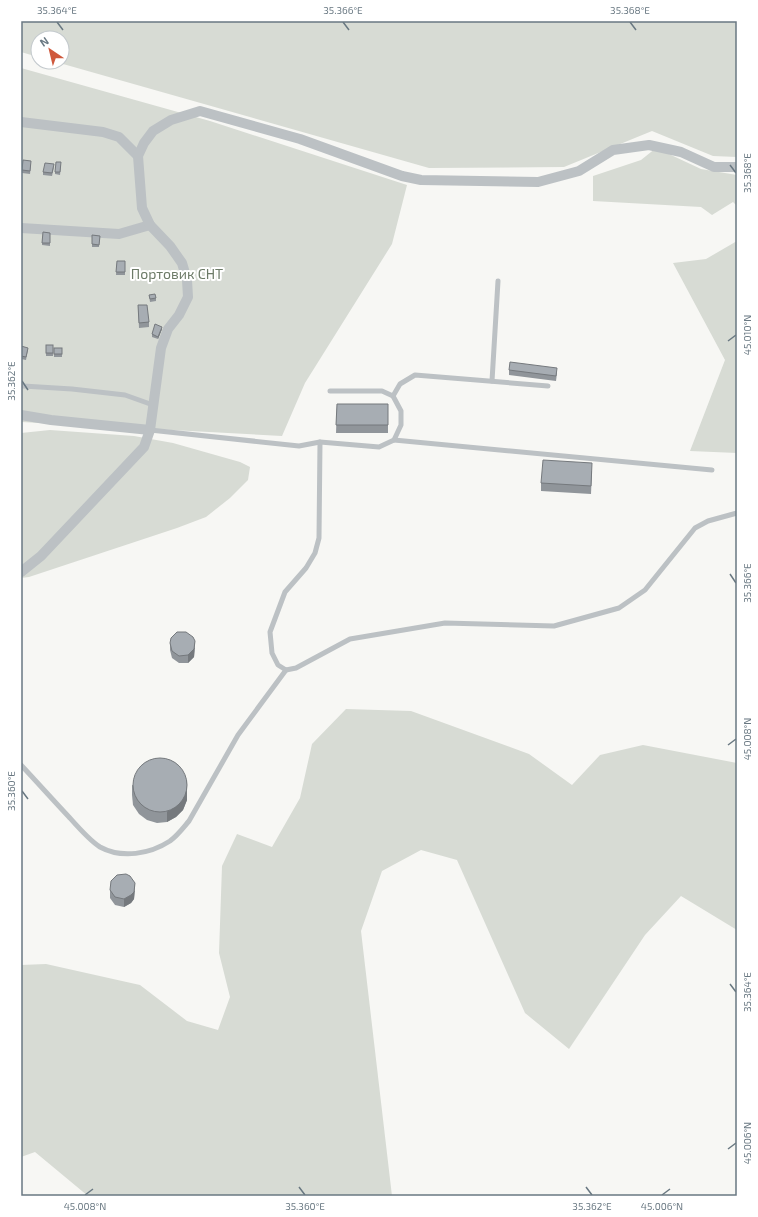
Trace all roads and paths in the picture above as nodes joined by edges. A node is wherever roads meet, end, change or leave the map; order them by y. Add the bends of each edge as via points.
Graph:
1 (21, 122) edge
2 (138, 156) junction
3 (737, 167) edge
4 (150, 225) junction
5 (21, 228) edge
6 (498, 281) dead end
7 (492, 381) junction
8 (23, 386) dead end
9 (548, 386) dead end
10 (330, 391) dead end
11 (393, 396) junction
12 (153, 405) junction
13 (21, 415) edge
14 (150, 430) junction
15 (394, 440) junction
16 (320, 442) junction
17 (712, 470) dead end
18 (737, 513) edge
19 (21, 572) edge
20 (286, 670) junction
21 (21, 765) edge

1 - 2 street via 103,132 119,137
2 - 3 street via 153,132 171,120 200,111 300,139 402,176 421,180 538,182 579,172 612,150 649,145 681,152 714,167
2 - 4 street via 142,208
4 - 5 street via 119,234
4 - 12 street via 182,263 188,280 188,297 179,316 168,329 161,348
6 - 7 lane
7 - 9 lane
7 - 11 lane via 414,375 400,384
8 - 12 lane via 125,395
10 - 11 lane via 382,391
11 - 15 lane via 401,412 401,425
12 - 14 street
13 - 14 street
14 - 16 lane via 299,446
14 - 19 street via 144,447 41,556
15 - 16 lane via 379,447
15 - 17 lane
16 - 20 lane via 319,538 315,553 306,568 285,592 270,632 272,653 278,665
18 - 20 lane via 708,521 695,528 645,590 619,608 554,626 445,623 350,639 296,668
20 - 21 lane via 238,735 189,821 171,840 158,848 128,854 115,853 99,846

